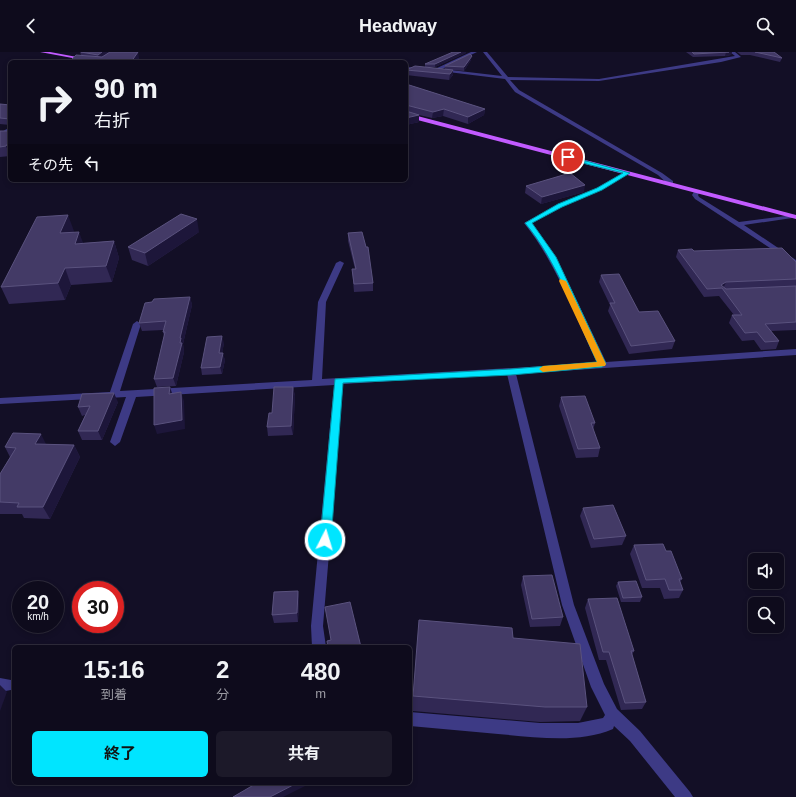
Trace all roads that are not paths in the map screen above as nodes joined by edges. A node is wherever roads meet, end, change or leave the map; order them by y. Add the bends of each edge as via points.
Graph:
1 (42, 52) edge
2 (475, 52) edge
3 (485, 52) edge
4 (732, 52) edge
5 (95, 60) edge
6 (408, 68) edge
7 (436, 69) junction
8 (507, 78) junction
9 (408, 117) edge
10 (628, 173) junction
11 (670, 184) junction
12 (697, 191) junction
13 (794, 216) edge
14 (738, 224) junction
15 (777, 251) junction
16 (762, 252) edge
17 (340, 263) dead end
18 (796, 263) edge
19 (137, 324) dead end
20 (796, 352) edge
21 (602, 364) junction
22 (511, 372) junction
23 (338, 381) junction
24 (317, 382) junction
25 (114, 394) junction
26 (132, 394) junction
27 (0, 401) edge
28 (115, 442) dead end
29 (319, 645) edge
30 (612, 714) junction
31 (412, 719) edge
32 (685, 797) edge

1 - 5 main road
2 - 7 street
3 - 8 street
4 - 8 street via 739,57 599,80
6 - 7 street
7 - 8 street
8 - 11 street via 517,91 666,178
9 - 10 main road
10 - 11 main road
10 - 21 street via 528,223 552,257
11 - 12 main road
12 - 13 main road
12 - 14 street via 697,198
13 - 14 street
14 - 15 street
15 - 16 street
15 - 18 street
17 - 24 street via 322,302
19 - 25 street
20 - 21 street
21 - 22 street
22 - 23 street
22 - 30 street via 568,605 598,687
23 - 24 street
23 - 29 street via 317,626
24 - 26 street
25 - 26 street
25 - 27 street
26 - 28 street
30 - 31 street via 608,724 578,730 540,730
30 - 32 street via 635,736

